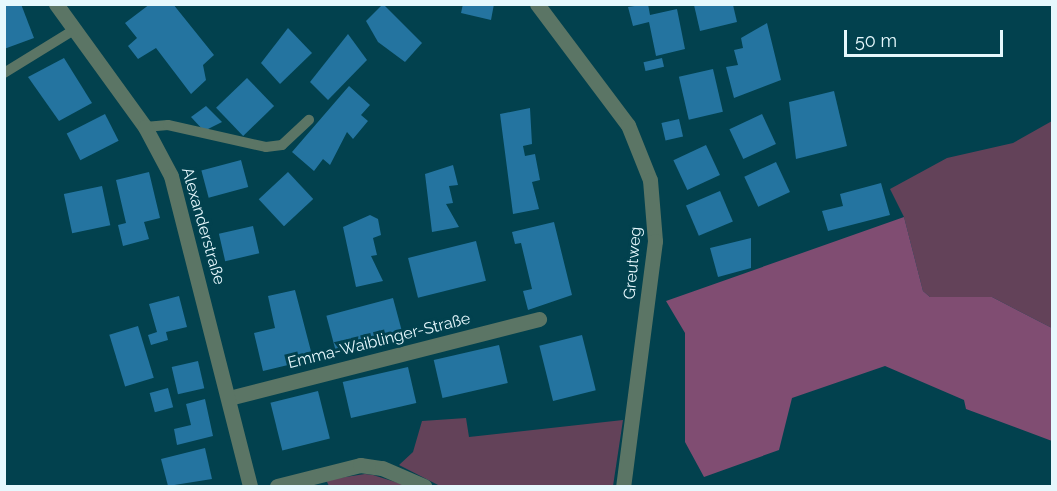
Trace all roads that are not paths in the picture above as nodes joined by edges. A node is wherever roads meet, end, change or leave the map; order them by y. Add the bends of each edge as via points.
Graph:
1 (56, 4) edge
2 (537, 4) edge
3 (74, 30) junction
4 (4, 73) edge
5 (309, 120) dead end
6 (145, 127) junction
7 (539, 319) dead end
8 (229, 398) junction
9 (250, 486) edge
10 (277, 486) edge
11 (424, 486) edge
12 (623, 486) edge

1 - 3 street, Alexanderstraße
2 - 12 street, Greutweg via 628,125 642,151 652,191 655,241
3 - 4 lane
3 - 6 street, Alexanderstraße
5 - 6 lane via 285,143 270,147 168,125
6 - 8 street, Alexanderstraße via 180,199
7 - 8 street, Emma-Waiblinger-Straße
8 - 9 street, Alexanderstraße
10 - 11 street via 360,465 382,468

